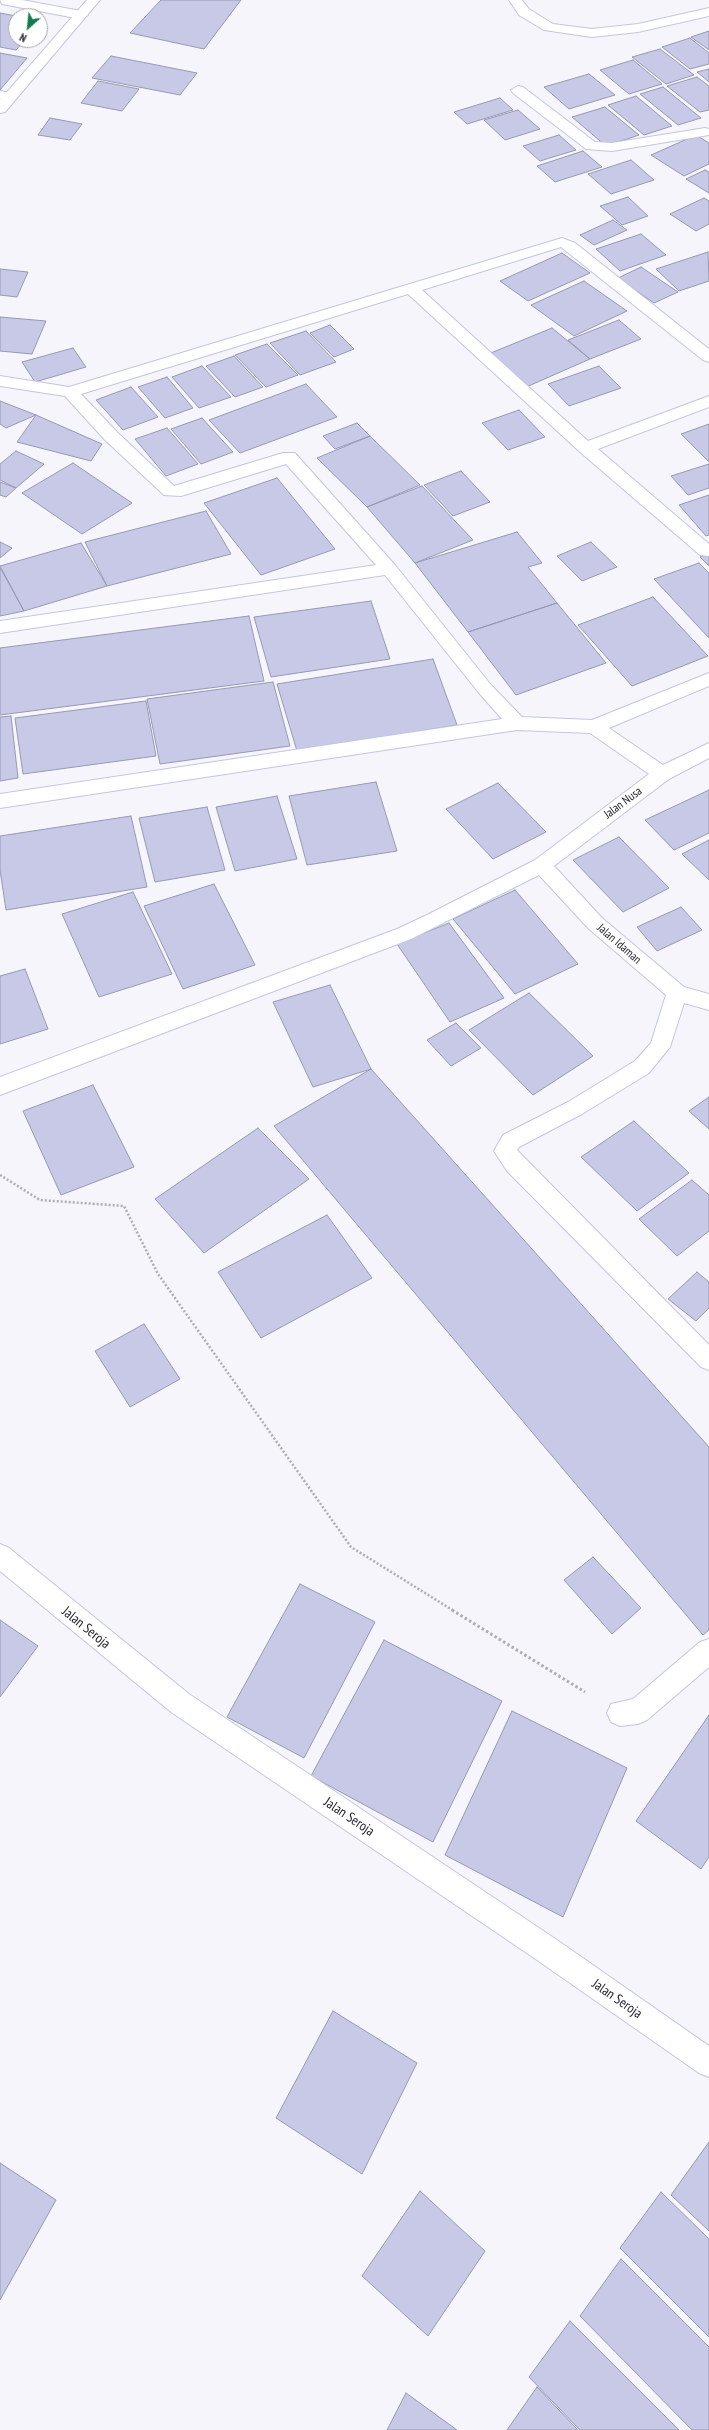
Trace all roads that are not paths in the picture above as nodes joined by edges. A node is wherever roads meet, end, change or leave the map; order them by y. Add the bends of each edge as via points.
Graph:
1 (2, 0) edge
2 (94, 0) edge
3 (515, 0) edge
4 (709, 12) edge
5 (81, 15) junction
6 (518, 90) dead end
7 (5, 96) edge
8 (0, 109) edge
9 (708, 132) edge
10 (411, 288) junction
11 (709, 357) edge
12 (0, 382) edge
13 (70, 392) junction
14 (709, 401) edge
15 (586, 448) junction
16 (706, 551) dead end
17 (389, 569) junction
18 (0, 627) edge
19 (709, 679) edge
20 (517, 723) junction
21 (594, 727) junction
22 (709, 750) edge
23 (662, 774) junction
24 (0, 801) edge
25 (542, 865) junction
26 (677, 993) junction
27 (709, 1002) edge
28 (0, 1086) edge
29 (709, 1360) edge
30 (0, 1556) edge
31 (709, 1651) edge
32 (620, 1713) road end
33 (709, 2063) edge

1 - 5 street
2 - 5 street
3 - 4 street via 524,12 549,27 592,33 638,28
5 - 7 street
6 - 9 street via 591,146 612,147
7 - 8 street
10 - 11 street via 562,242
10 - 13 street
10 - 15 street
12 - 13 street
13 - 17 street via 111,436 170,491 290,458
14 - 15 street
15 - 16 street
17 - 18 street
17 - 20 street via 485,689
19 - 21 street
20 - 21 street
20 - 24 street
21 - 23 street
22 - 23 street, Jalan Nusa
23 - 25 street, Jalan Nusa
25 - 26 street, Jalan Idaman via 595,923
25 - 28 street, Jalan Nusa via 404,934
26 - 27 street, Jalan Idaman
26 - 29 street via 660,1047 642,1067 582,1104 511,1141 505,1151 515,1165
30 - 33 street, Jalan Seroja via 180,1702 547,1950
31 - 32 street via 638,1711

